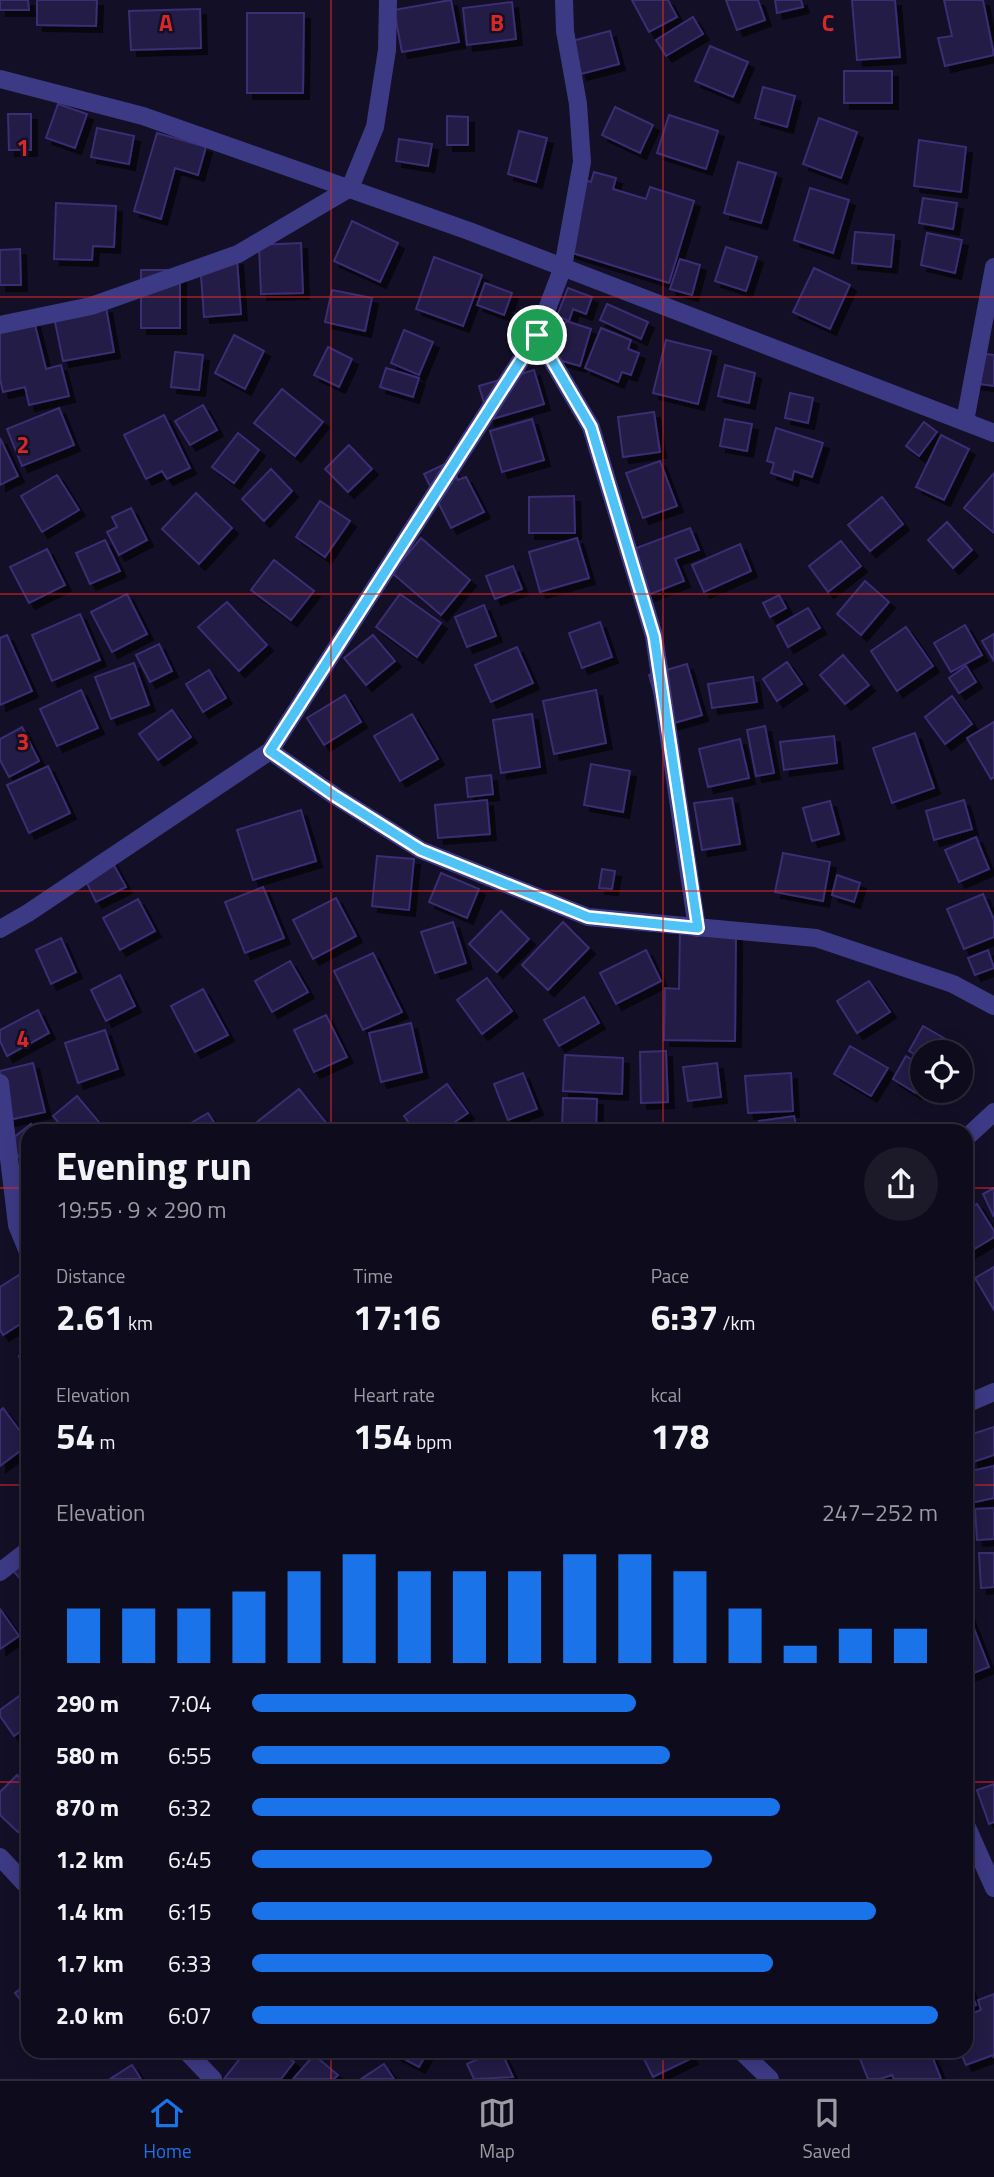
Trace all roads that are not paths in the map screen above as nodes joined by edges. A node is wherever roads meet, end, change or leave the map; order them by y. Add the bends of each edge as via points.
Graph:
1 (388, 0) edge
2 (564, 0) edge
3 (0, 79) edge
4 (350, 188) junction
5 (563, 267) junction
6 (994, 267) edge
7 (0, 325) edge
8 (537, 335) junction
9 (965, 421) junction
10 (994, 433) edge
11 (270, 751) junction
12 (698, 928) junction
13 (0, 929) edge
14 (994, 1006) edge
15 (0, 1083) edge
16 (994, 1111) edge
17 (973, 1131) edge
18 (21, 1235) edge
19 (994, 1392) edge
20 (973, 1401) edge
21 (21, 1556) edge
22 (0, 1572) edge
23 (973, 1841) edge
24 (0, 1857) edge
25 (21, 1880) edge
26 (994, 1888) edge
27 (193, 2058) edge
28 (748, 2058) edge
29 (207, 2073) edge
30 (770, 2079) edge

1 - 4 street via 387,50 375,127
2 - 5 street via 582,162
3 - 4 street via 144,116
4 - 5 street
4 - 7 street via 238,254 91,306
5 - 8 street
5 - 9 street
6 - 9 street
8 - 11 street
8 - 12 street via 591,427 654,636
9 - 10 street
11 - 12 street via 421,850 588,917
11 - 13 street
12 - 14 street via 816,938 953,984
15 - 18 street
16 - 17 street
19 - 20 street
21 - 22 street
23 - 26 street
24 - 25 street
27 - 29 street
28 - 30 street

